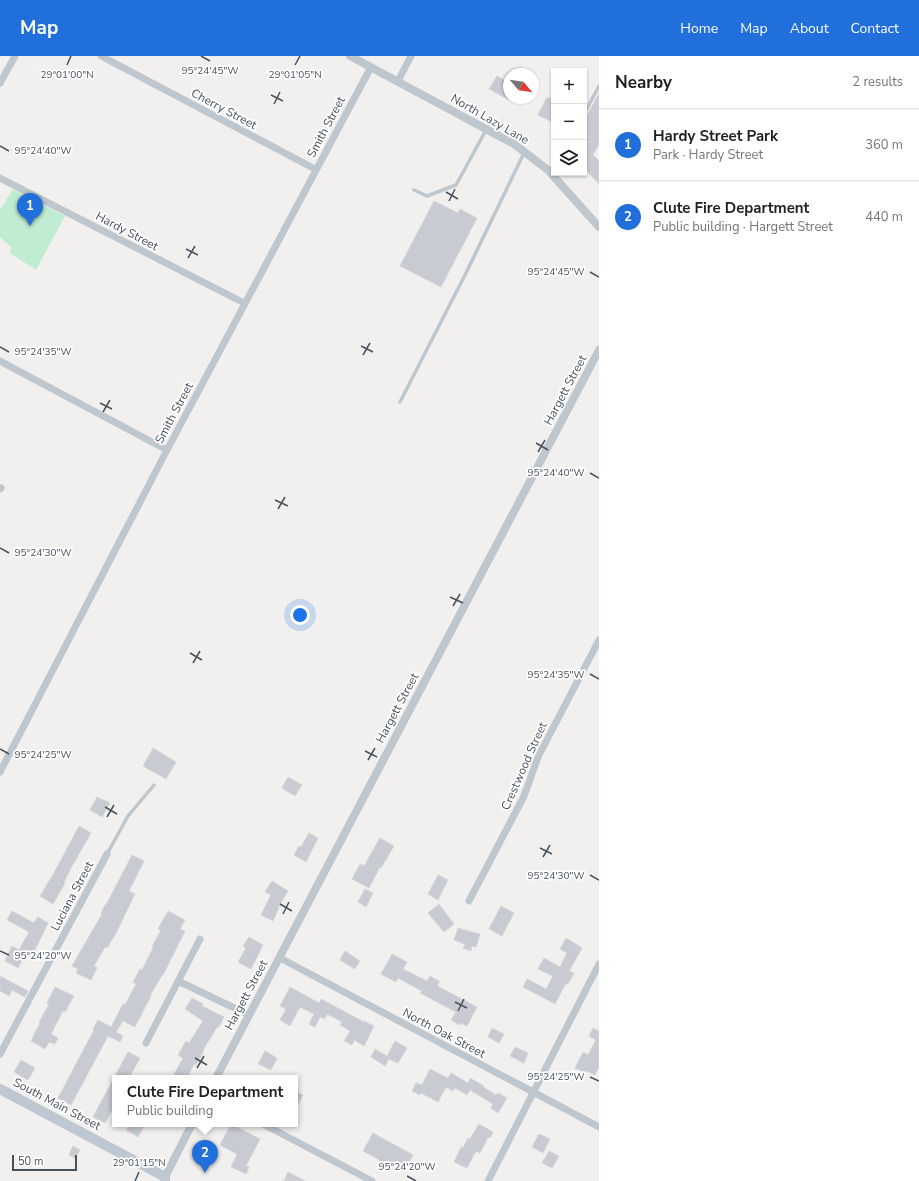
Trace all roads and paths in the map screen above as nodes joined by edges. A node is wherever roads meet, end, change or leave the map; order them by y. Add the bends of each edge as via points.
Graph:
1 (15, 56) edge
2 (101, 56) edge
3 (350, 56) edge
4 (411, 56) edge
5 (370, 67) junction
6 (398, 81) junction
7 (0, 83) edge
8 (599, 86) edge
9 (587, 108) edge
10 (487, 129) junction
11 (524, 152) junction
12 (315, 169) junction
13 (551, 172) edge
14 (555, 176) edge
15 (0, 178) edge
16 (414, 190) dead end
17 (599, 227) edge
18 (244, 304) junction
19 (599, 350) edge
20 (0, 361) edge
21 (400, 402) dead end
22 (167, 450) junction
23 (599, 640) edge
24 (0, 772) edge
25 (154, 785) dead end
26 (107, 854) joint
27 (469, 901) dead end
28 (200, 939) dead end
29 (280, 958) junction
30 (599, 964) edge
31 (178, 981) junction
32 (249, 1015) junction
33 (146, 1043) dead end
34 (0, 1054) edge
35 (218, 1075) edge
36 (0, 1089) edge
37 (533, 1093) junction
38 (191, 1127) edge
39 (269, 1127) edge
40 (599, 1127) edge
41 (165, 1179) edge
42 (372, 1181) edge
43 (488, 1181) edge

1 - 7 street
2 - 12 street, Cherry Street
3 - 5 street, North Lazy Lane
4 - 6 street
5 - 6 street, North Lazy Lane
5 - 12 street, Smith Street
6 - 10 street, North Lazy Lane
8 - 9 lane
10 - 11 street, North Lazy Lane
10 - 16 lane via 456,185 427,196
11 - 13 street, North Lazy Lane
11 - 21 lane
12 - 18 street, Smith Street
14 - 17 street, North Lazy Lane
15 - 18 street, Hardy Street
18 - 22 street, Smith Street
19 - 29 street, Hargett Street
20 - 22 street
22 - 24 street, Smith Street
23 - 27 street, Crestwood Street via 539,755 529,786
25 - 26 lane via 128,816
26 - 34 street, Luciana Street
28 - 31 street
29 - 32 street, Hargett Street
29 - 37 street, North Oak Street
30 - 37 street
31 - 32 street
31 - 33 street
32 - 35 street, Hargett Street
36 - 41 main road, South Main Street
37 - 40 street, North Oak Street
37 - 43 street
38 - 41 street
39 - 42 street

